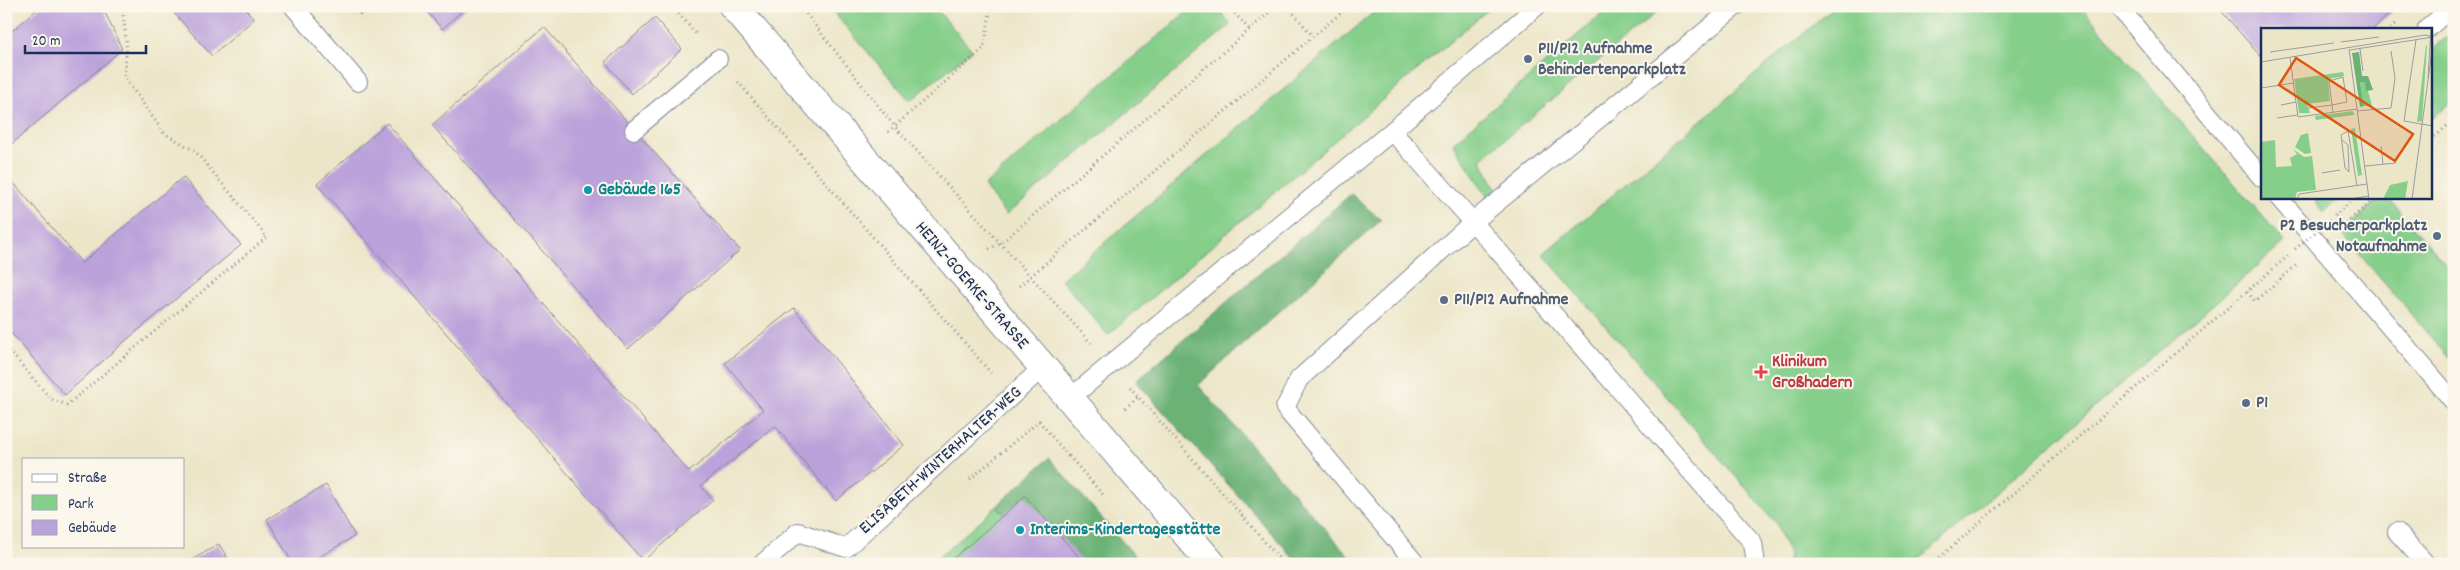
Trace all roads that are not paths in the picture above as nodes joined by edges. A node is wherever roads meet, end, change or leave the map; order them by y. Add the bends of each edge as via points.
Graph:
1 (293, 6) edge
2 (733, 6) edge
3 (1536, 6) edge
4 (1736, 6) edge
5 (2118, 6) edge
6 (2453, 6) edge
7 (2428, 28) edge
8 (718, 59) road end
9 (358, 82) dead end
10 (634, 130) dead end
11 (1390, 132) junction
12 (2261, 175) edge
13 (2280, 199) edge
14 (1473, 222) junction
15 (1042, 368) junction
16 (1070, 399) junction
17 (2454, 402) edge
18 (2397, 532) dead end
19 (762, 564) edge
20 (1212, 564) edge
21 (1416, 564) edge
22 (1756, 564) edge
23 (2426, 564) edge

1 - 9 lane
2 - 15 street, HEINZ-GOERKE-STRASSE
3 - 11 lane
4 - 14 lane
5 - 12 lane
6 - 7 lane
8 - 10 lane
11 - 14 lane
11 - 16 lane
13 - 17 lane
14 - 21 lane via 1298,379 1285,408
14 - 22 lane via 1753,543
15 - 16 street, HEINZ-GOERKE-STRASSE
15 - 19 lane, ELISABETH-WINTERHALTER-WEG via 846,548 798,532
16 - 20 street, HEINZ-GOERKE-STRASSE
18 - 23 lane

